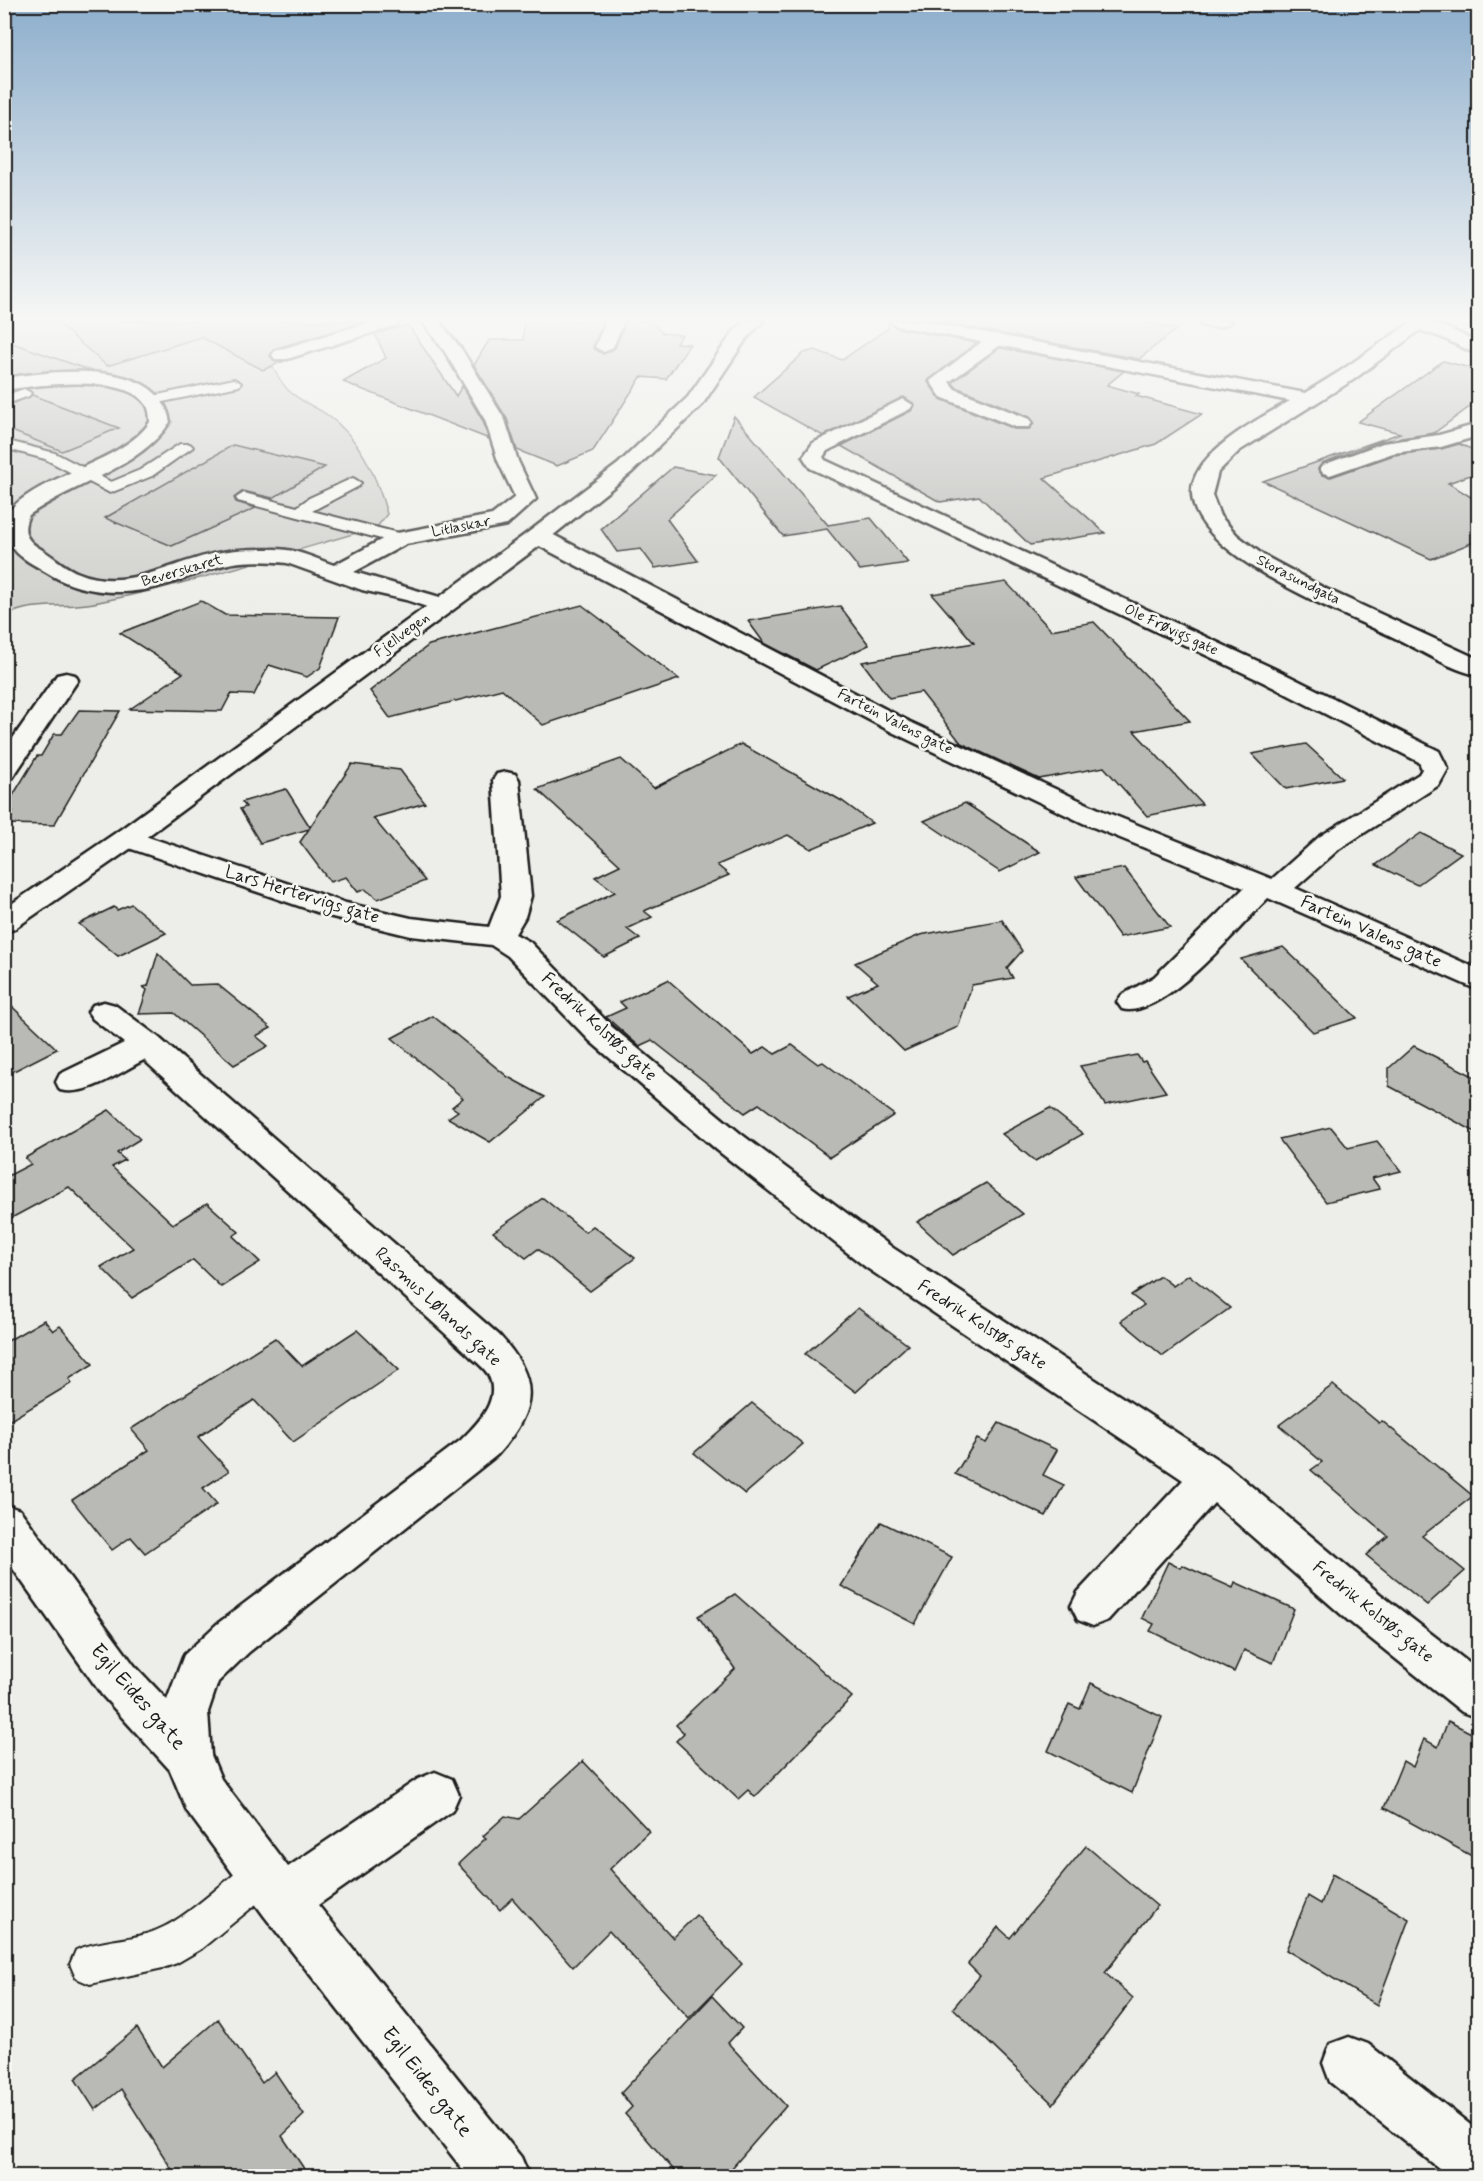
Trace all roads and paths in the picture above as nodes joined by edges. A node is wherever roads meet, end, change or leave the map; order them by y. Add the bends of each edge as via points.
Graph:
1 (159, 423) edge
2 (496, 423) edge
3 (673, 423) edge
4 (868, 423) edge
5 (1271, 423) edge
6 (1479, 430) edge
7 (7, 444) dead end
8 (185, 447) dead end
9 (1330, 469) dead end
10 (85, 474) junction
11 (353, 483) dead end
12 (244, 498) dead end
13 (299, 513) junction
14 (538, 536) junction
15 (400, 539) junction
16 (337, 572) junction
17 (442, 605) junction
18 (1479, 668) edge
19 (66, 680) dead end
20 (4, 771) edge
21 (506, 780) dead end
22 (127, 838) junction
23 (1270, 888) junction
24 (9, 915) edge
25 (498, 938) junction
26 (1479, 980) edge
27 (1133, 1002) dead end
28 (104, 1012) dead end
29 (147, 1045) junction
30 (72, 1082) dead end
31 (1212, 1477) junction
32 (5, 1523) edge
33 (1093, 1606) dead end
34 (1479, 1697) edge
35 (188, 1755) junction
36 (435, 1795) dead end
37 (273, 1887) junction
38 (90, 1964) dead end
39 (1348, 2063) dead end
40 (1479, 2165) edge
41 (502, 2176) edge

1 - 10 street, Beverskaret via 152,434 130,450
2 - 15 street, Litlaskar via 526,499 507,516 489,523
3 - 14 street, Fjellvegen via 647,449
4 - 23 street, Ole Frøvigs gate via 820,447 813,457 818,464 1272,677 1430,757 1435,769 1430,779 1342,832
5 - 18 street, Storasundgata via 1225,452 1208,470 1201,490 1206,510 1220,530 1260,563
6 - 9 street via 1441,441 1381,450
7 - 10 lane via 50,456
8 - 10 lane via 146,472 110,488
10 - 16 street, Beverskaret via 25,507 13,526 14,535 25,549 72,579 100,585 141,584 223,558 257,554 291,557
11 - 13 lane
12 - 13 lane
13 - 15 lane
14 - 17 street, Fjellvegen
14 - 23 street, Fartein Valens gate via 901,727 1093,817
15 - 16 street
16 - 17 street, Beverskaret
17 - 22 street, Fjellvegen
19 - 20 street
21 - 25 street via 516,896
22 - 24 street, Fjellvegen
22 - 25 street, Lars Hertervigs gate via 338,910 411,927
23 - 26 street, Fartein Valens gate
23 - 27 street via 1165,984
25 - 31 street, Fredrik Kolstøs gate via 519,949 601,1034 671,1094 880,1258
28 - 29 street, Rasmus Lølands gate
29 - 30 street
29 - 35 street, Rasmus Lølands gate via 485,1346 506,1370 511,1399 501,1425 475,1452 233,1638 200,1670 184,1712
31 - 33 street
31 - 34 street, Fredrik Kolstøs gate via 1365,1608
32 - 35 street, Egil Eides gate via 118,1680
35 - 37 street, Egil Eides gate via 204,1795
36 - 37 street
37 - 38 lane via 163,1949
37 - 41 street, Egil Eides gate
39 - 40 street

